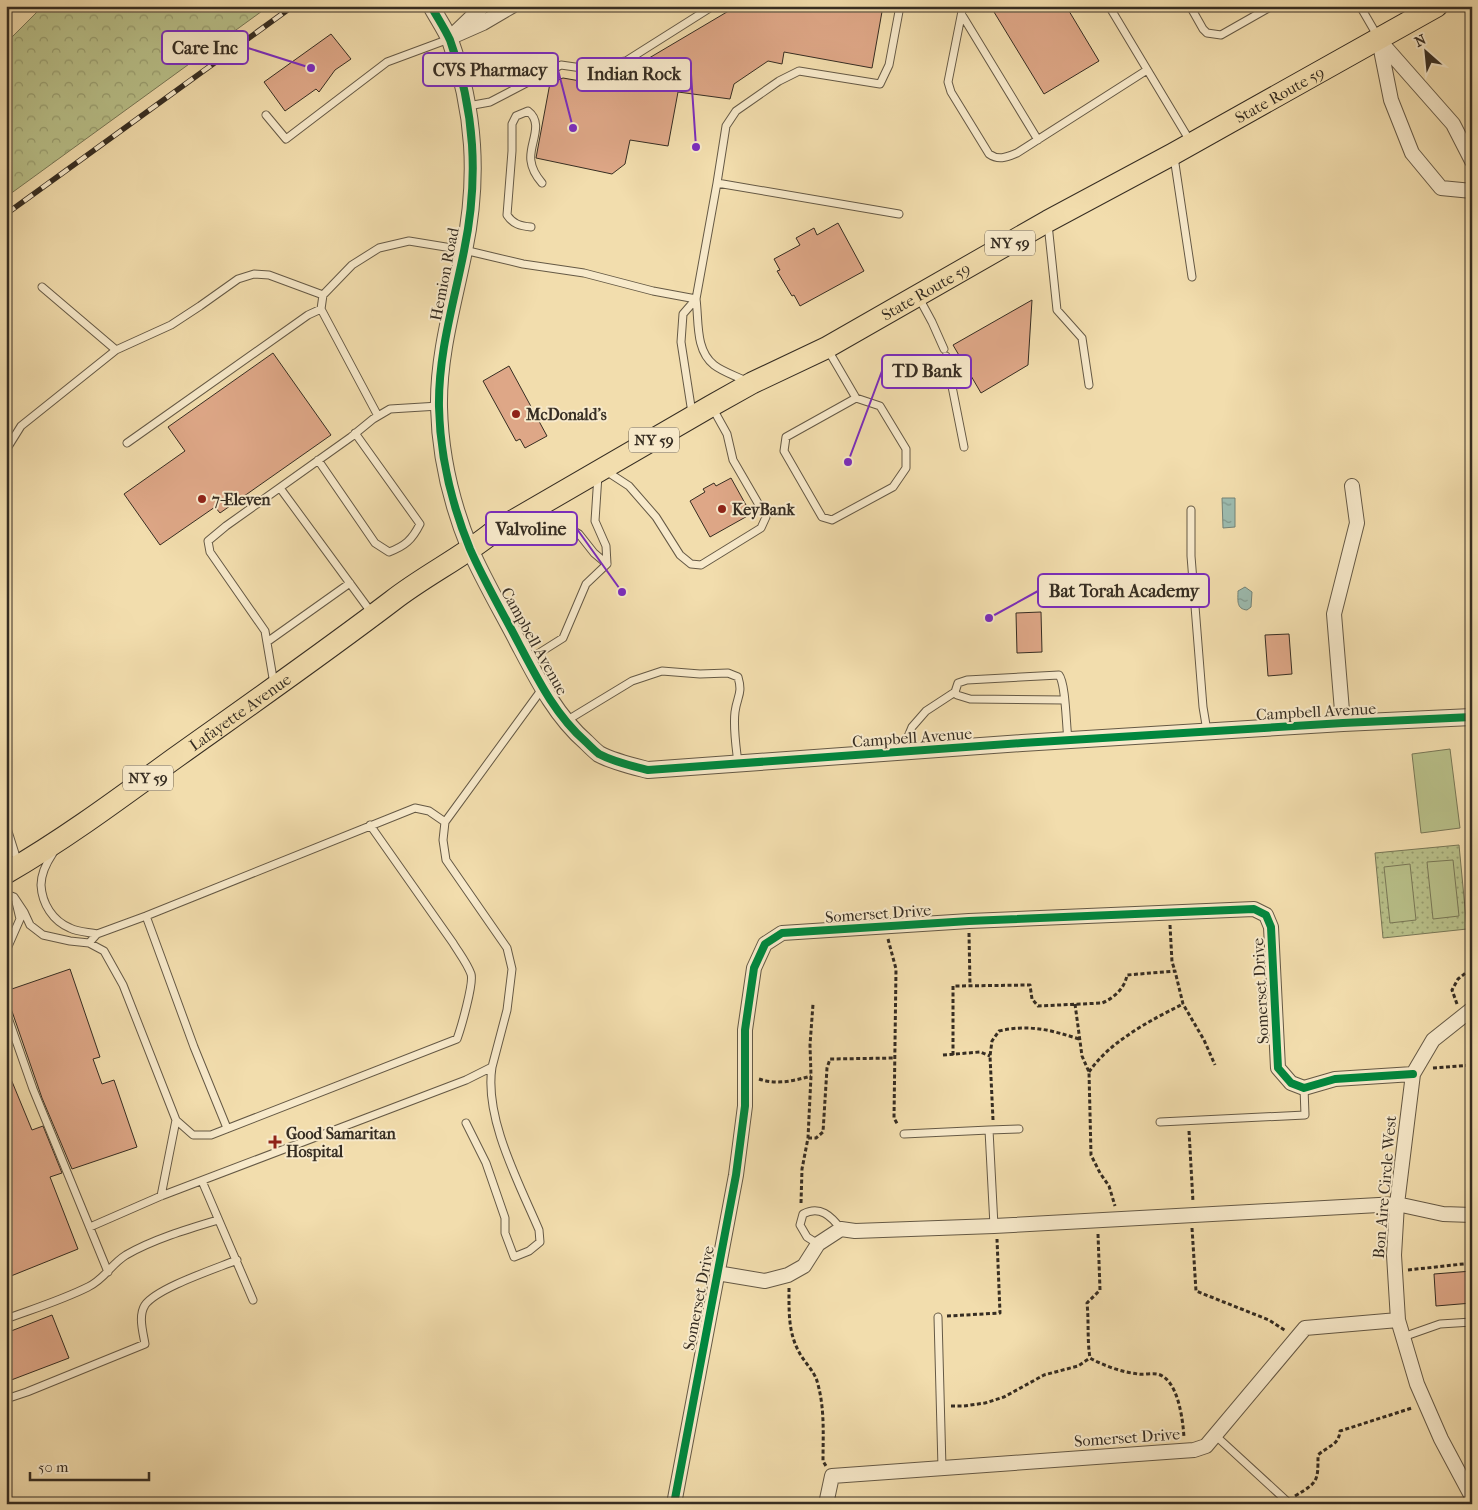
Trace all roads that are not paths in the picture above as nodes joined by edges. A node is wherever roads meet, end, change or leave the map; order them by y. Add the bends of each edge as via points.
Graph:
1 (431, 6) edge
2 (483, 6) edge
3 (512, 6) edge
4 (713, 6) edge
5 (900, 6) edge
6 (963, 6) edge
7 (1109, 6) edge
8 (1190, 6) edge
9 (1272, 6) edge
10 (1360, 6) edge
11 (1436, 6) edge
12 (962, 15) junction
13 (449, 38) junction
14 (1379, 40) junction
15 (1147, 70) junction
16 (467, 106) junction
17 (266, 115) dead end
18 (1038, 140) junction
19 (1192, 144) junction
20 (1173, 154) junction
21 (1472, 162) edge
22 (542, 183) dead end
23 (717, 183) junction
24 (1472, 191) edge
25 (899, 214) dead end
26 (1048, 221) junction
27 (531, 227) dead end
28 (464, 250) junction
29 (1192, 277) dead end
30 (42, 287) dead end
31 (323, 295) junction
32 (918, 295) junction
33 (696, 299) junction
34 (321, 309) junction
35 (826, 348) junction
36 (116, 350) junction
37 (752, 383) junction
38 (1089, 385) dead end
39 (856, 398) junction
40 (439, 406) junction
41 (711, 406) junction
42 (378, 416) junction
43 (693, 417) junction
44 (355, 434) junction
45 (127, 443) dead end
46 (964, 447) dead end
47 (6, 450) edge
48 (318, 460) junction
49 (601, 470) junction
50 (1352, 486) dead end
51 (280, 488) junction
52 (534, 508) junction
53 (1191, 510) dead end
54 (471, 550) junction
55 (607, 564) junction
56 (350, 583) junction
57 (373, 615) junction
58 (267, 642) junction
59 (528, 661) junction
60 (275, 687) junction
61 (542, 689) junction
62 (955, 692) junction
63 (1064, 700) junction
64 (1472, 717) edge
65 (565, 721) junction
66 (1343, 723) junction
67 (1208, 731) junction
68 (1068, 740) junction
69 (902, 751) junction
70 (738, 763) junction
71 (445, 822) junction
72 (6, 825) edge
73 (370, 825) junction
74 (68, 834) junction
75 (13, 869) edge
76 (6, 894) edge
77 (14, 897) junction
78 (146, 916) junction
79 (96, 934) junction
80 (89, 943) junction
81 (6, 951) edge
82 (6, 1012) edge
83 (1467, 1012) edge
84 (492, 1068) junction
85 (1413, 1074) junction
86 (1304, 1088) junction
87 (176, 1120) junction
88 (1160, 1122) dead end
89 (466, 1123) dead end
90 (227, 1128) junction
91 (1019, 1129) dead end
92 (989, 1130) junction
93 (904, 1134) road end
94 (202, 1181) junction
95 (162, 1196) junction
96 (1397, 1204) junction
97 (1472, 1215) edge
98 (218, 1220) junction
99 (994, 1226) junction
100 (90, 1227) junction
101 (841, 1230) junction
102 (818, 1244) junction
103 (237, 1260) junction
104 (108, 1272) junction
105 (717, 1273) junction
106 (253, 1300) dead end
107 (938, 1317) road end
108 (6, 1319) edge
109 (1398, 1320) junction
110 (1472, 1322) edge
111 (1403, 1337) junction
112 (6, 1399) edge
113 (1216, 1436) junction
114 (942, 1468) junction
115 (1472, 1497) edge
116 (1289, 1502) edge
117 (674, 1504) edge
118 (826, 1504) edge

1 - 13 street, Hemion Road
2 - 13 street
3 - 13 street
4 - 16 lane via 626,61 588,69 561,65 490,102
5 - 23 lane via 889,65 880,84 798,71 779,81 736,111 726,126
6 - 12 lane
7 - 15 lane
8 - 9 lane via 1207,33 1221,35
10 - 14 lane
11 - 14 main road, State Route 59 / NY 59
12 - 18 lane
12 - 18 lane via 948,82 950,92 994,158 1004,158
13 - 16 street, Hemion Road via 463,80
13 - 17 lane via 387,62 286,139
14 - 19 main road, State Route 59 / NY 59
14 - 21 street via 1453,124
14 - 24 street via 1391,100 1412,153 1442,188
15 - 18 lane
15 - 19 lane
16 - 28 street, Hemion Road via 473,169
19 - 20 main road, State Route 59 / NY 59
20 - 26 main road, State Route 59 / NY 59
20 - 29 lane
22 - 27 lane via 530,160 536,128 533,115 523,112 512,124 506,215 520,226
23 - 25 lane
23 - 33 lane
26 - 32 main road, State Route 59 / NY 59
26 - 38 lane via 1057,310 1082,338
28 - 31 lane via 409,241 379,248 352,265
28 - 33 lane
28 - 40 street, Hemion Road via 444,346
30 - 36 lane
31 - 34 lane
31 - 36 lane via 269,275 254,274 238,279 171,325
32 - 35 main road, State Route 59 / NY 59
32 - 46 lane via 945,352
33 - 37 lane via 699,334 707,358 722,370
33 - 43 lane via 683,314 681,342
34 - 42 lane
34 - 45 lane
35 - 37 main road, State Route 59 / NY 59
35 - 39 lane
36 - 47 lane via 21,426
37 - 41 main road, State Route 59 / NY 59
39 - 39 lane via 880,406 906,448 906,468 893,487 832,520 822,517 784,451 786,437
40 - 42 lane via 390,409
40 - 54 street, Hemion Road via 448,478
41 - 43 main road, State Route 59 / NY 59
41 - 49 lane via 727,434 734,460 766,517 761,528 701,564 691,564 680,555 656,517 629,486
42 - 44 lane
43 - 49 main road, State Route 59 / NY 59
44 - 48 lane
44 - 48 lane via 420,524 414,537 400,548 389,552 375,543
48 - 51 lane
49 - 52 main road, State Route 59 / NY 59
49 - 55 lane via 595,521 606,546
50 - 66 street via 1357,523 1334,614
51 - 56 lane
51 - 58 lane via 208,541 210,552 265,631
52 - 54 main road, State Route 59 / NY 59
52 - 55 lane via 579,534 594,554
53 - 67 lane via 1203,707
54 - 57 main road, Lafayette Avenue / NY 59
54 - 59 street, Campbell Avenue
55 - 59 lane via 586,584 563,638
56 - 57 lane
56 - 58 lane
57 - 60 main road, Lafayette Avenue / NY 59
58 - 60 lane
59 - 61 street, Campbell Avenue
60 - 74 main road, Lafayette Avenue / NY 59
61 - 65 street, Campbell Avenue
61 - 71 lane
62 - 63 lane via 970,699
62 - 63 lane via 958,683 967,680 1054,674 1062,678
62 - 69 lane via 926,711 912,726
63 - 68 lane
64 - 66 street, Campbell Avenue
65 - 70 street, Campbell Avenue via 599,753 648,770
65 - 70 lane via 632,680 662,671 728,673 738,677 741,688 735,712
66 - 67 street, Campbell Avenue
67 - 68 street, Campbell Avenue
68 - 69 street, Campbell Avenue
69 - 70 street, Campbell Avenue
71 - 73 lane via 429,810 415,808
71 - 84 lane via 446,860 508,948 512,969 507,1010
72 - 75 lane
73 - 78 lane
73 - 90 lane via 453,943 472,976 458,1039
74 - 75 main road, Lafayette Avenue / NY 59
74 - 79 lane via 45,867 41,885 46,906 56,920 70,929
76 - 77 lane
77 - 80 lane via 30,925 43,935
77 - 81 lane via 20,920
78 - 79 lane
78 - 90 lane
79 - 80 lane
80 - 87 lane via 104,951 123,985
82 - 100 lane via 33,1090
83 - 85 street, Bon Aire Circle West via 1433,1040
84 - 89 lane via 490,1080 496,1124 539,1230 540,1242 529,1251 514,1257 505,1232 505,1218 486,1163
84 - 94 lane
85 - 86 street via 1335,1079
85 - 96 street, Bon Aire Circle West
86 - 88 lane via 1305,1115
86 - 105 street, Somerset Drive via 1291,1083 1278,1068 1271,927 1266,915 1254,909 782,932 766,944 754,968 745,1030 745,1106
87 - 90 lane via 193,1135 210,1135
87 - 95 lane
91 - 92 lane
92 - 93 lane
92 - 99 lane
94 - 95 lane
94 - 98 lane
95 - 100 lane
96 - 97 street via 1443,1214
96 - 99 street
96 - 109 street, Bon Aire Circle West via 1394,1255
98 - 103 lane
98 - 104 lane via 184,1230 126,1256
99 - 101 street
100 - 104 lane
101 - 102 street, Somerset Drive
101 - 102 lane via 824,1213 811,1210 803,1214 800,1225 807,1238
102 - 105 street, Somerset Drive via 804,1266 788,1275 765,1281
103 - 106 lane
103 - 112 lane via 152,1298 144,1306 141,1319 145,1344
104 - 108 lane via 88,1287
105 - 117 street, Somerset Drive
107 - 114 lane
109 - 111 street, Bon Aire Circle West
109 - 113 street, Somerset Drive via 1305,1328
110 - 111 lane via 1440,1324
111 - 115 street, Bon Aire Circle West via 1425,1403
113 - 114 street, Somerset Drive via 1206,1446 1194,1450
113 - 116 lane
114 - 118 street, Somerset Drive via 832,1476

